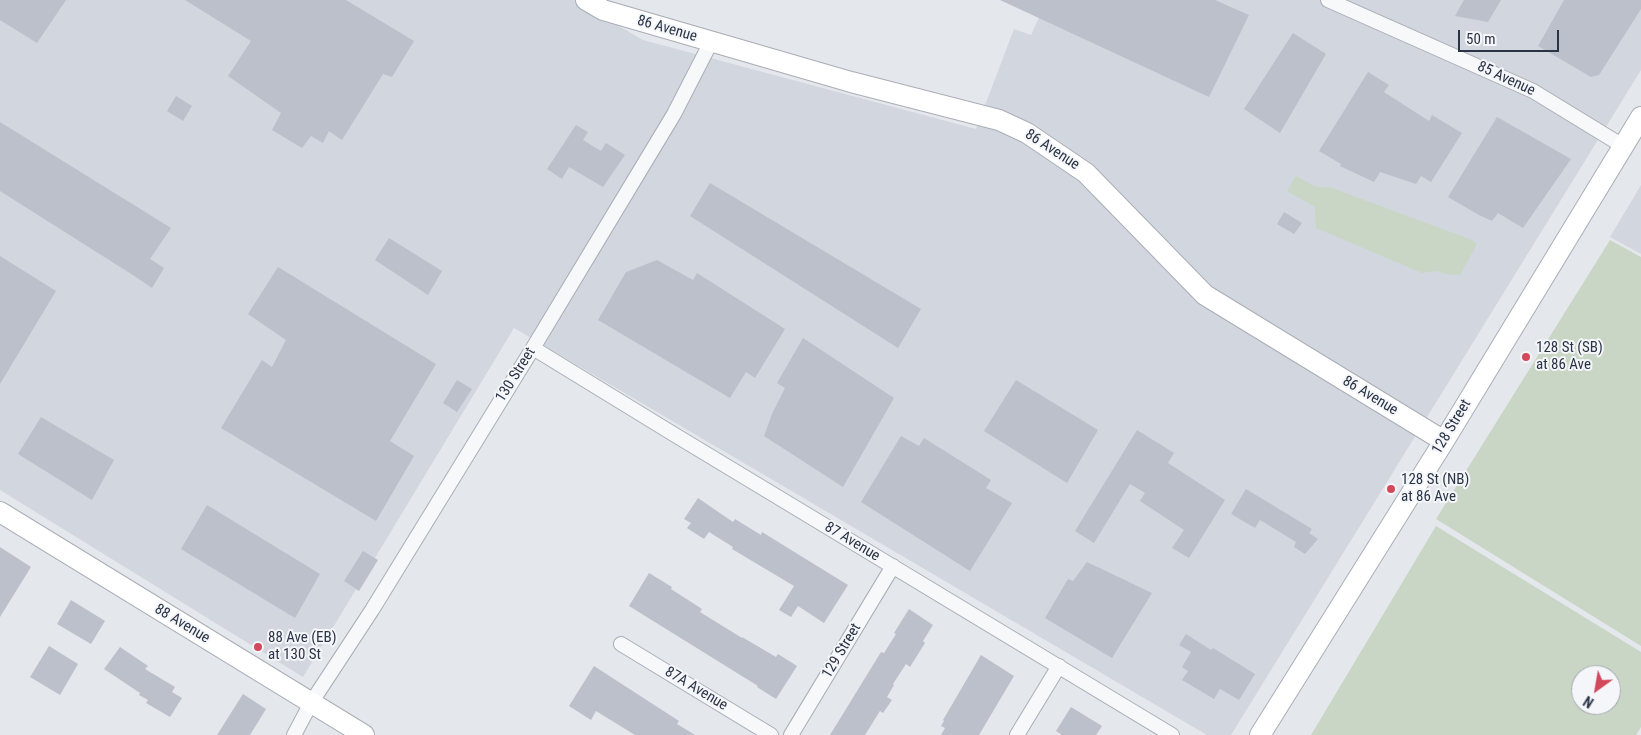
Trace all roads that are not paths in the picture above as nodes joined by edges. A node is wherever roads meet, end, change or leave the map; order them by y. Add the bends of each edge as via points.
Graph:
1 (586, 0) edge
2 (1328, 0) edge
3 (711, 42) junction
4 (1641, 117) edge
5 (1623, 146) junction
6 (534, 348) junction
7 (1444, 441) junction
8 (1, 515) edge
9 (893, 566) junction
10 (621, 644) dead end
11 (1059, 666) junction
12 (311, 703) junction
13 (294, 735) edge
14 (364, 735) edge
15 (771, 735) edge
16 (791, 735) edge
17 (1017, 735) edge
18 (1172, 735) edge
19 (1260, 735) edge

1 - 3 main road, 86 Avenue via 603,10
2 - 5 street, 85 Avenue via 1534,91
3 - 6 street, 130 Street via 674,114
3 - 7 main road, 86 Avenue via 999,120 1027,133 1086,173 1205,295
4 - 5 main road, 128 Street
5 - 7 main road, 128 Street
6 - 9 street, 87 Avenue
6 - 12 street, 130 Street
7 - 19 main road, 128 Street
8 - 12 main road, 88 Avenue
9 - 11 street, 87 Avenue
9 - 16 street, 129 Street
10 - 15 street, 87A Avenue
11 - 17 street
11 - 18 street, 87 Avenue
12 - 13 street, 130 Street
12 - 14 main road, 88 Avenue

